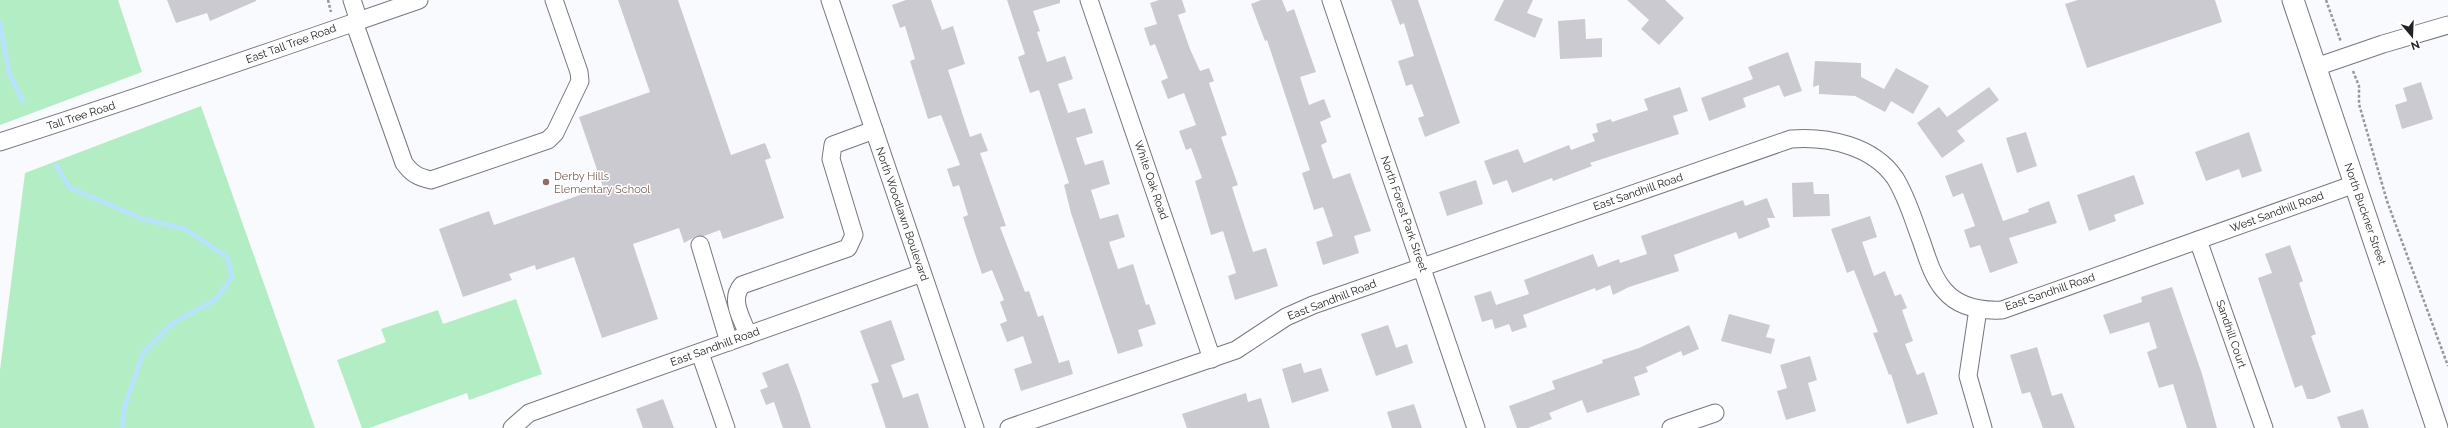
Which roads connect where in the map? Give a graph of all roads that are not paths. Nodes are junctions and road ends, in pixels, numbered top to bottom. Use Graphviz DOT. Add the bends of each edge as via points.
graph roads {
  1 [pos="352,0"];
  2 [pos="419,0"];
  3 [pos="554,0"];
  4 [pos="830,0"];
  5 [pos="1089,0"];
  6 [pos="1331,0"];
  7 [pos="2293,0"];
  8 [pos="357,22"];
  9 [pos="2448,25"];
  10 [pos="2316,67"];
  11 [pos="163,90"];
  12 [pos="874,130"];
  13 [pos="0,142"];
  14 [pos="2355,184"];
  15 [pos="2198,240"];
  16 [pos="700,245"];
  17 [pos="1422,268"];
  18 [pos="922,273"];
  19 [pos="1978,309"];
  20 [pos="748,335"];
  21 [pos="729,342"];
  22 [pos="700,352"];
  23 [pos="1212,359"];
  24 [pos="1715,413"];
  25 [pos="512,428"];
  26 [pos="726,428"];
  27 [pos="975,428"];
  28 [pos="1009,428"];
  29 [pos="1476,428"];
  30 [pos="1671,428"];
  31 [pos="1983,428"];
  32 [pos="2264,428"];
  33 [pos="2437,428"];
  1 -- 8 [label="street"];
  2 -- 8 [label="street, East Tall Tree Road"];
  3 -- 8 [label="street" via="580,81 555,133 548,140 431,180 410,172 404,163"];
  4 -- 12 [label="street, North Woodlawn Boulevard"];
  5 -- 23 [label="street, White Oak Road"];
  6 -- 17 [label="street, North Forest Park Street"];
  7 -- 10 [label="main road, North Buckner Street"];
  8 -- 11 [label="street, East Tall Tree Road"];
  9 -- 10 [label="street"];
  10 -- 14 [label="main road, North Buckner Street"];
  11 -- 13 [label="street, Tall Tree Road"];
  12 -- 18 [label="street, North Woodlawn Boulevard"];
  12 -- 20 [label="street" via="833,145 831,159 854,235 848,248 742,285 737,290 735,299"];
  14 -- 15 [label="street, West Sandhill Road"];
  14 -- 33 [label="main road, North Buckner Street"];
  15 -- 19 [label="street, East Sandhill Road" via="2002,310"];
  15 -- 32 [label="street, Sandhill Court"];
  16 -- 21 [label="street"];
  17 -- 19 [label="street, East Sandhill Road" via="1791,139 1816,138 1848,144 1884,166 1894,177 1908,203 1934,276 1944,290 1960,302"];
  17 -- 23 [label="street, East Sandhill Road" via="1313,305 1286,317 1236,350"];
  17 -- 29 [label="street, North Forest Park Street"];
  18 -- 20 [label="street, East Sandhill Road"];
  18 -- 27 [label="street, North Woodlawn Boulevard"];
  19 -- 31 [label="street" via="1968,376"];
  20 -- 21 [label="street, East Sandhill Road"];
  21 -- 22 [label="street, East Sandhill Road"];
  22 -- 25 [label="street, East Sandhill Road" via="529,413"];
  22 -- 26 [label="street"];
  23 -- 28 [label="street, East Sandhill Road"];
  24 -- 30 [label="street"];
}
